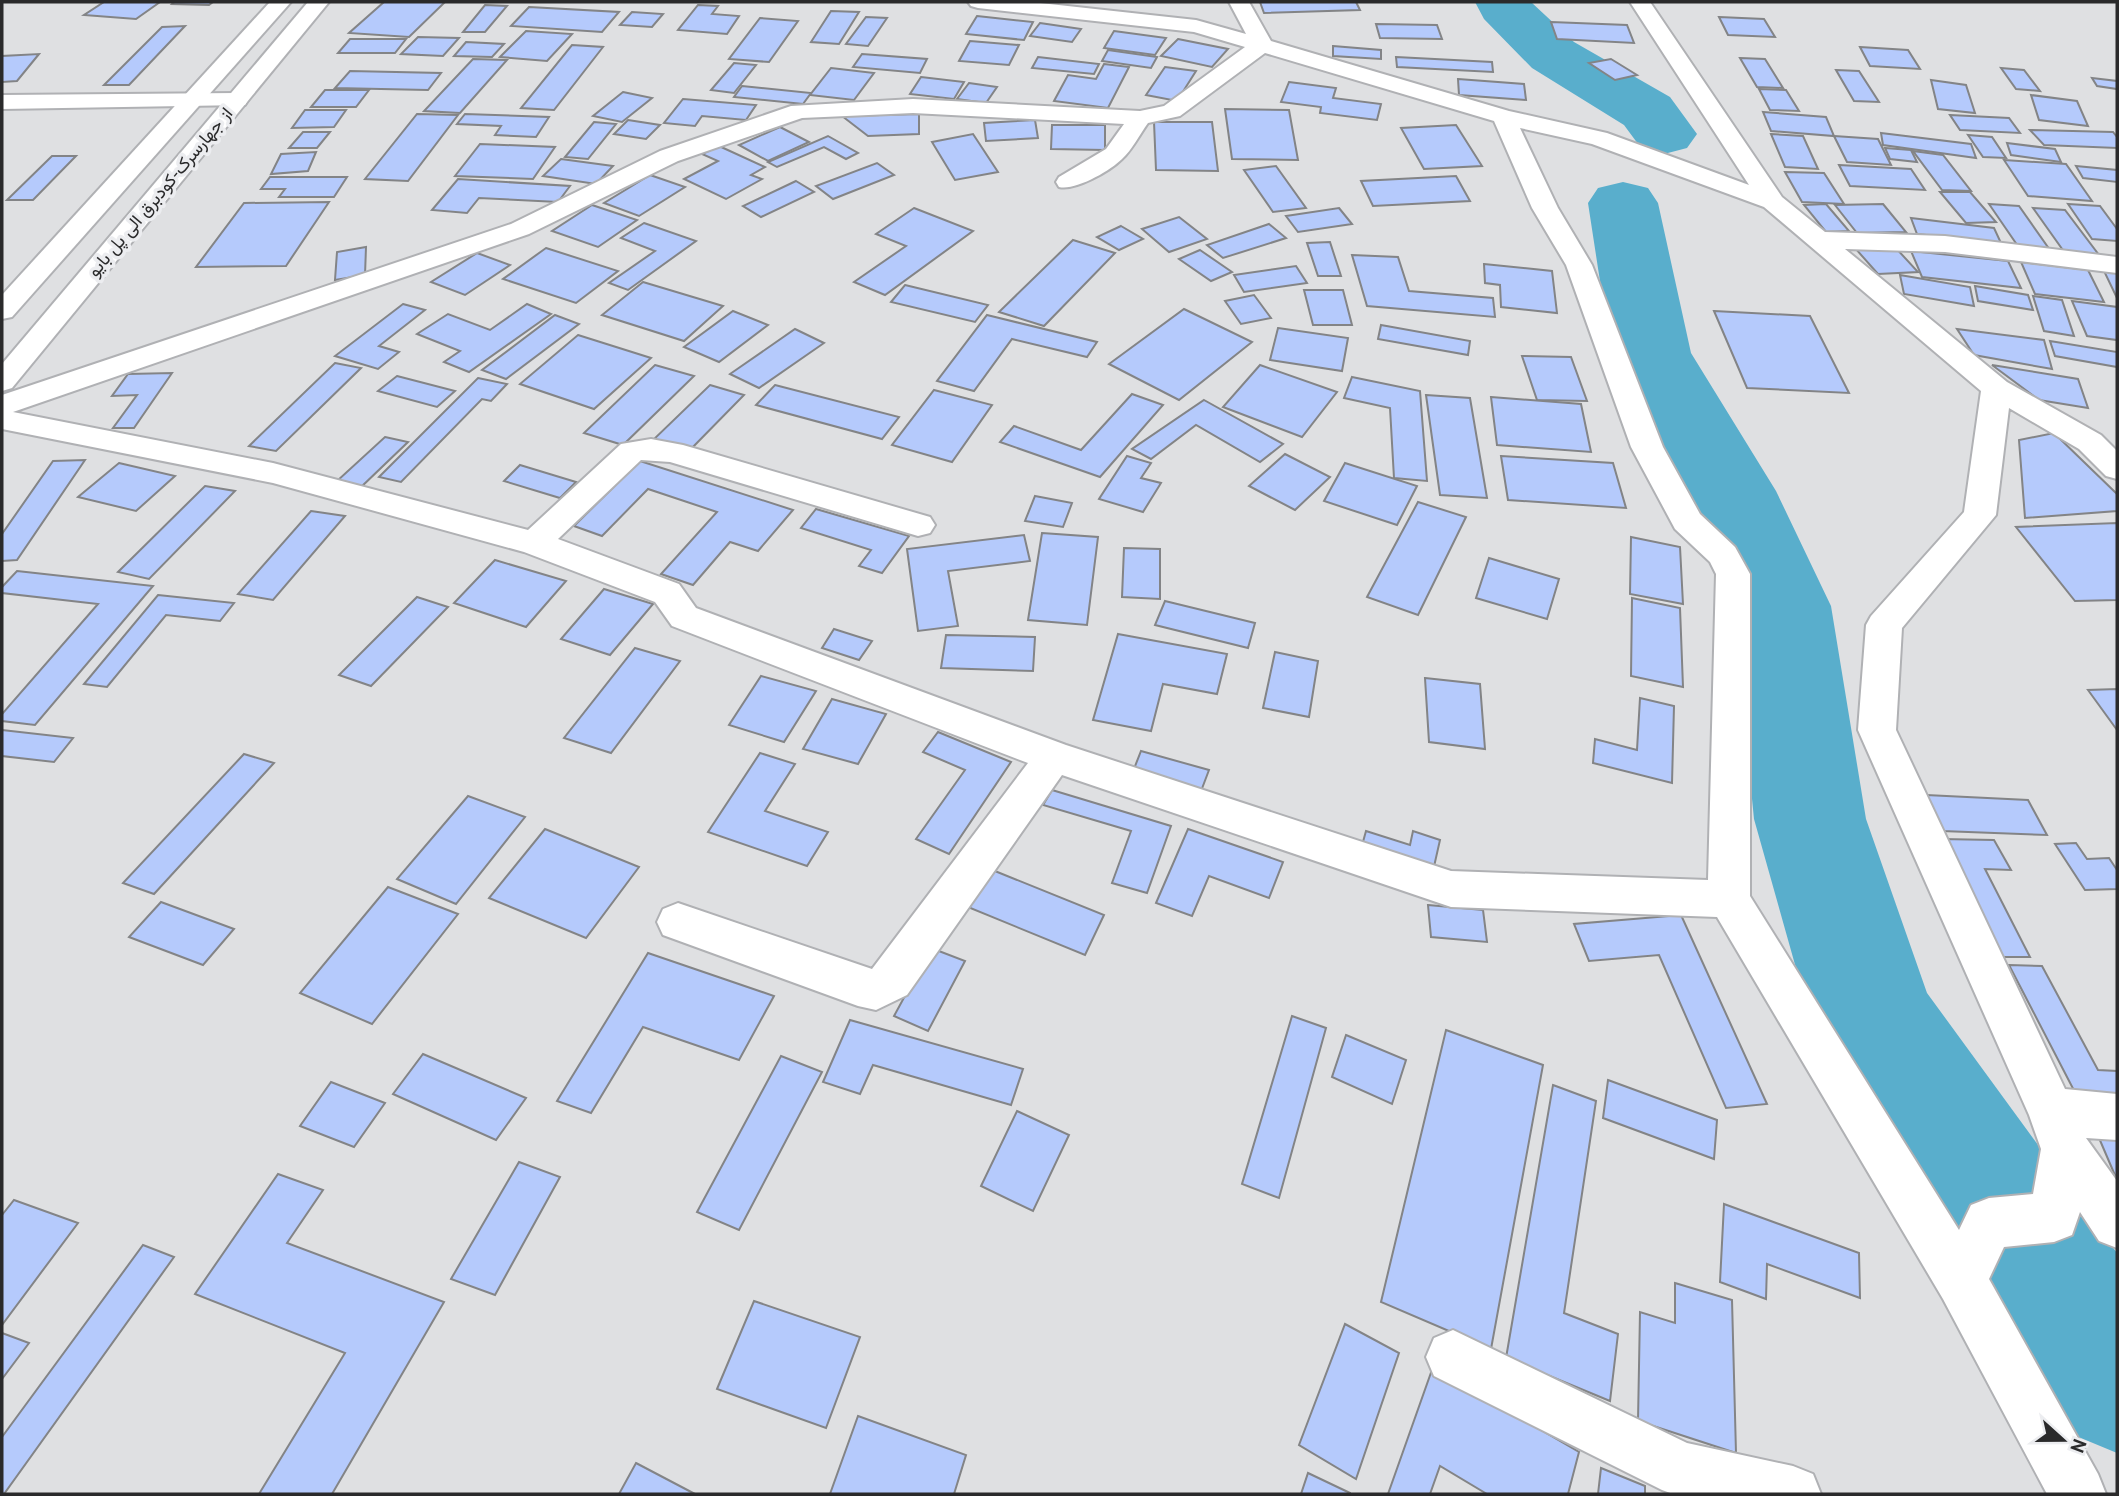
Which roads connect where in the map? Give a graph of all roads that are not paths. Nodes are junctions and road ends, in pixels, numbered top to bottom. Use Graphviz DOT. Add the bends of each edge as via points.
graph roads {
  1 [pos="281,2"];
  2 [pos="319,2"];
  3 [pos="978,2"];
  4 [pos="1239,2"];
  5 [pos="1640,2"];
  6 [pos="1262,45"];
  7 [pos="192,100"];
  8 [pos="237,100"];
  9 [pos="2,102"];
  10 [pos="1504,117"];
  11 [pos="1140,118"];
  12 [pos="1068,182"];
  13 [pos="1773,202"];
  14 [pos="1820,240"];
  15 [pos="2117,265"];
  16 [pos="2,311"];
  17 [pos="7,369"];
  18 [pos="1996,388"];
  19 [pos="2,405"];
  20 [pos="2,419"];
  21 [pos="2103,444"];
  22 [pos="2117,468"];
  23 [pos="918,524"];
  24 [pos="534,543"];
  25 [pos="1054,757"];
  26 [pos="1729,899"];
  27 [pos="678,922"];
  28 [pos="2117,1116"];
  29 [pos="2058,1130"];
  30 [pos="2117,1223"];
  31 [pos="1962,1281"];
  32 [pos="1453,1357"];
  33 [pos="1793,1494"];
  34 [pos="2078,1494"];
  1 -- 7 [label="street, از جهارسرک-کودبرق الی پل بایو"];
  2 -- 8 [label="street, از جهارسرک-کودبرق الی پل بایو"];
  3 -- 6 [label="street" via="1196,26"];
  4 -- 6 [label="street"];
  5 -- 13 [label="street"];
  6 -- 10 [label="street"];
  6 -- 11 [label="street" via="1172,111"];
  7 -- 8 [label="street"];
  7 -- 9 [label="street"];
  7 -- 16 [label="street, از جهارسرک-کودبرق الی پل بایو"];
  8 -- 17 [label="street, از جهارسرک-کودبرق الی پل بایو"];
  10 -- 13 [label="street" via="1599,138"];
  10 -- 26 [label="street" via="1545,208 1579,265 1647,447 1687,521 1723,555 1733,574"];
  11 -- 12 [label="street" via="1114,154"];
  11 -- 19 [label="street" via="913,106 799,111 669,156 520,229"];
  13 -- 14 [label="street"];
  14 -- 15 [label="street" via="1945,244"];
  14 -- 18 [label="street"];
  18 -- 21 [label="street"];
  18 -- 29 [label="street" via="1980,516 1884,625 1877,730"];
  20 -- 24 [label="street" via="273,473"];
  21 -- 22 [label="street"];
  23 -- 24 [label="street" via="651,449 632,451"];
  24 -- 25 [label="street" via="667,593 684,617"];
  25 -- 26 [label="street" via="1451,889"];
  25 -- 27 [label="street" via="891,981 876,990"];
  26 -- 31 [label="street"];
  28 -- 29 [label="street"];
  29 -- 30 [label="street"];
  29 -- 31 [label="street" via="2054,1217 1989,1223"];
  31 -- 34 [label="street"];
  32 -- 33 [label="street" via="1682,1470"];
}
